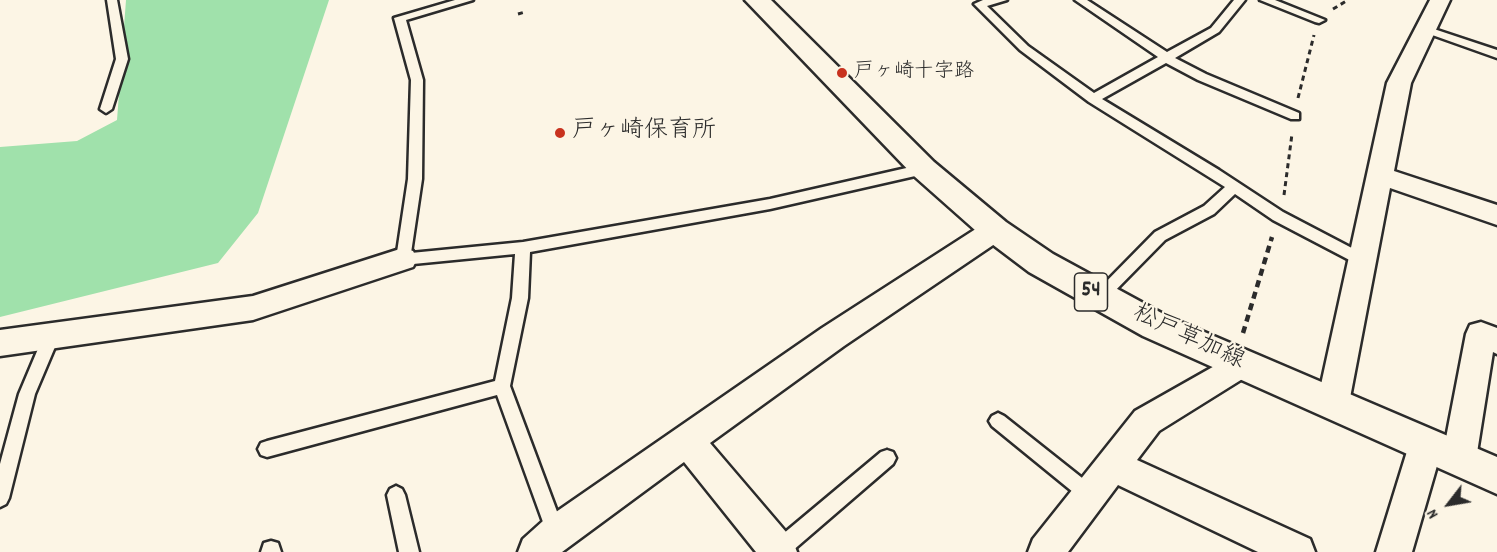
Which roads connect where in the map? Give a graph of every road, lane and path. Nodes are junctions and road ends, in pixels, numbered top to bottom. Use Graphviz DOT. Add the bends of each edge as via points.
graph roads {
  1 [pos="112,0"];
  2 [pos="468,0"];
  3 [pos="757,0"];
  4 [pos="1002,0"];
  5 [pos="1080,0"];
  6 [pos="1240,0"];
  7 [pos="1265,0"];
  8 [pos="1440,0"];
  9 [pos="525,12"];
  10 [pos="518,14"];
  11 [pos="1319,20"];
  12 [pos="1425,29"];
  13 [pos="1497,54"];
  14 [pos="1167,58"];
  15 [pos="1093,99"];
  16 [pos="106,108"];
  17 [pos="1295,116"];
  18 [pos="924,169"];
  19 [pos="1379,175"];
  20 [pos="1234,186"];
  21 [pos="1497,214"];
  22 [pos="995,230"];
  23 [pos="523,248"];
  24 [pos="403,259"];
  25 [pos="1364,261"];
  26 [pos="1100,297"];
  27 [pos="52,335"];
  28 [pos="1497,341"];
  29 [pos="0,343"];
  30 [pos="1241,364"];
  31 [pos="502,386"];
  32 [pos="1333,403"];
  33 [pos="998,421"];
  34 [pos="687,441"];
  35 [pos="1426,444"];
  36 [pos="267,449"];
  37 [pos="887,458"];
  38 [pos="1459,459"];
  39 [pos="1112,465"];
  40 [pos="1497,476"];
  41 [pos="396,495"];
  42 [pos="1090,495"];
  43 [pos="0,498"];
  44 [pos="546,543"];
  45 [pos="778,551"];
  46 [pos="409,552"];
  47 [pos="1046,552"];
  48 [pos="1297,552"];
  49 [pos="1394,552"];
  1 -- 16 [label="lane" via="122,59"];
  2 -- 24 [label="lane" via="400,18 417,80 415,179"];
  3 -- 18 [label="main road, 松戸草加線 / 54"];
  4 -- 15 [label="lane" via="979,4 1024,48"];
  5 -- 14 [label="lane"];
  6 -- 14 [label="lane" via="1215,30"];
  7 -- 11 [label="lane"];
  8 -- 12 [label="street"];
  9 -- 10 [label="path"];
  12 -- 13 [label="lane"];
  12 -- 19 [label="street" via="1399,83"];
  14 -- 15 [label="lane"];
  14 -- 17 [label="lane"];
  15 -- 20 [label="lane"];
  18 -- 22 [label="main road, 松戸草加線 / 54"];
  18 -- 23 [label="lane" via="770,204"];
  19 -- 21 [label="street"];
  19 -- 25 [label="street"];
  20 -- 25 [label="lane" via="1278,216"];
  20 -- 26 [label="lane" via="1209,210 1160,236"];
  22 -- 26 [label="main road, 松戸草加線 / 54" via="1041,263"];
  22 -- 34 [label="street" via="833,337"];
  23 -- 24 [label="lane"];
  23 -- 31 [label="lane" via="520,298"];
  24 -- 27 [label="street" via="253,308"];
  25 -- 32 [label="street"];
  26 -- 30 [label="main road, 松戸草加線 / 54"];
  27 -- 29 [label="street"];
  27 -- 43 [label="lane" via="27,394"];
  28 -- 38 [label="street" via="1481,334"];
  30 -- 32 [label="main road, 松戸草加線 / 54"];
  30 -- 39 [label="street" via="1147,421"];
  31 -- 36 [label="lane"];
  31 -- 44 [label="lane"];
  32 -- 35 [label="main road, 松戸草加線 / 54"];
  33 -- 42 [label="lane"];
  34 -- 44 [label="street"];
  34 -- 45 [label="street"];
  35 -- 38 [label="main road, 松戸草加線 / 54"];
  35 -- 49 [label="street"];
  37 -- 45 [label="lane"];
  38 -- 40 [label="main road, 松戸草加線 / 54"];
  39 -- 42 [label="street"];
  39 -- 48 [label="street"];
  41 -- 46 [label="lane"];
  42 -- 47 [label="street"];
}
